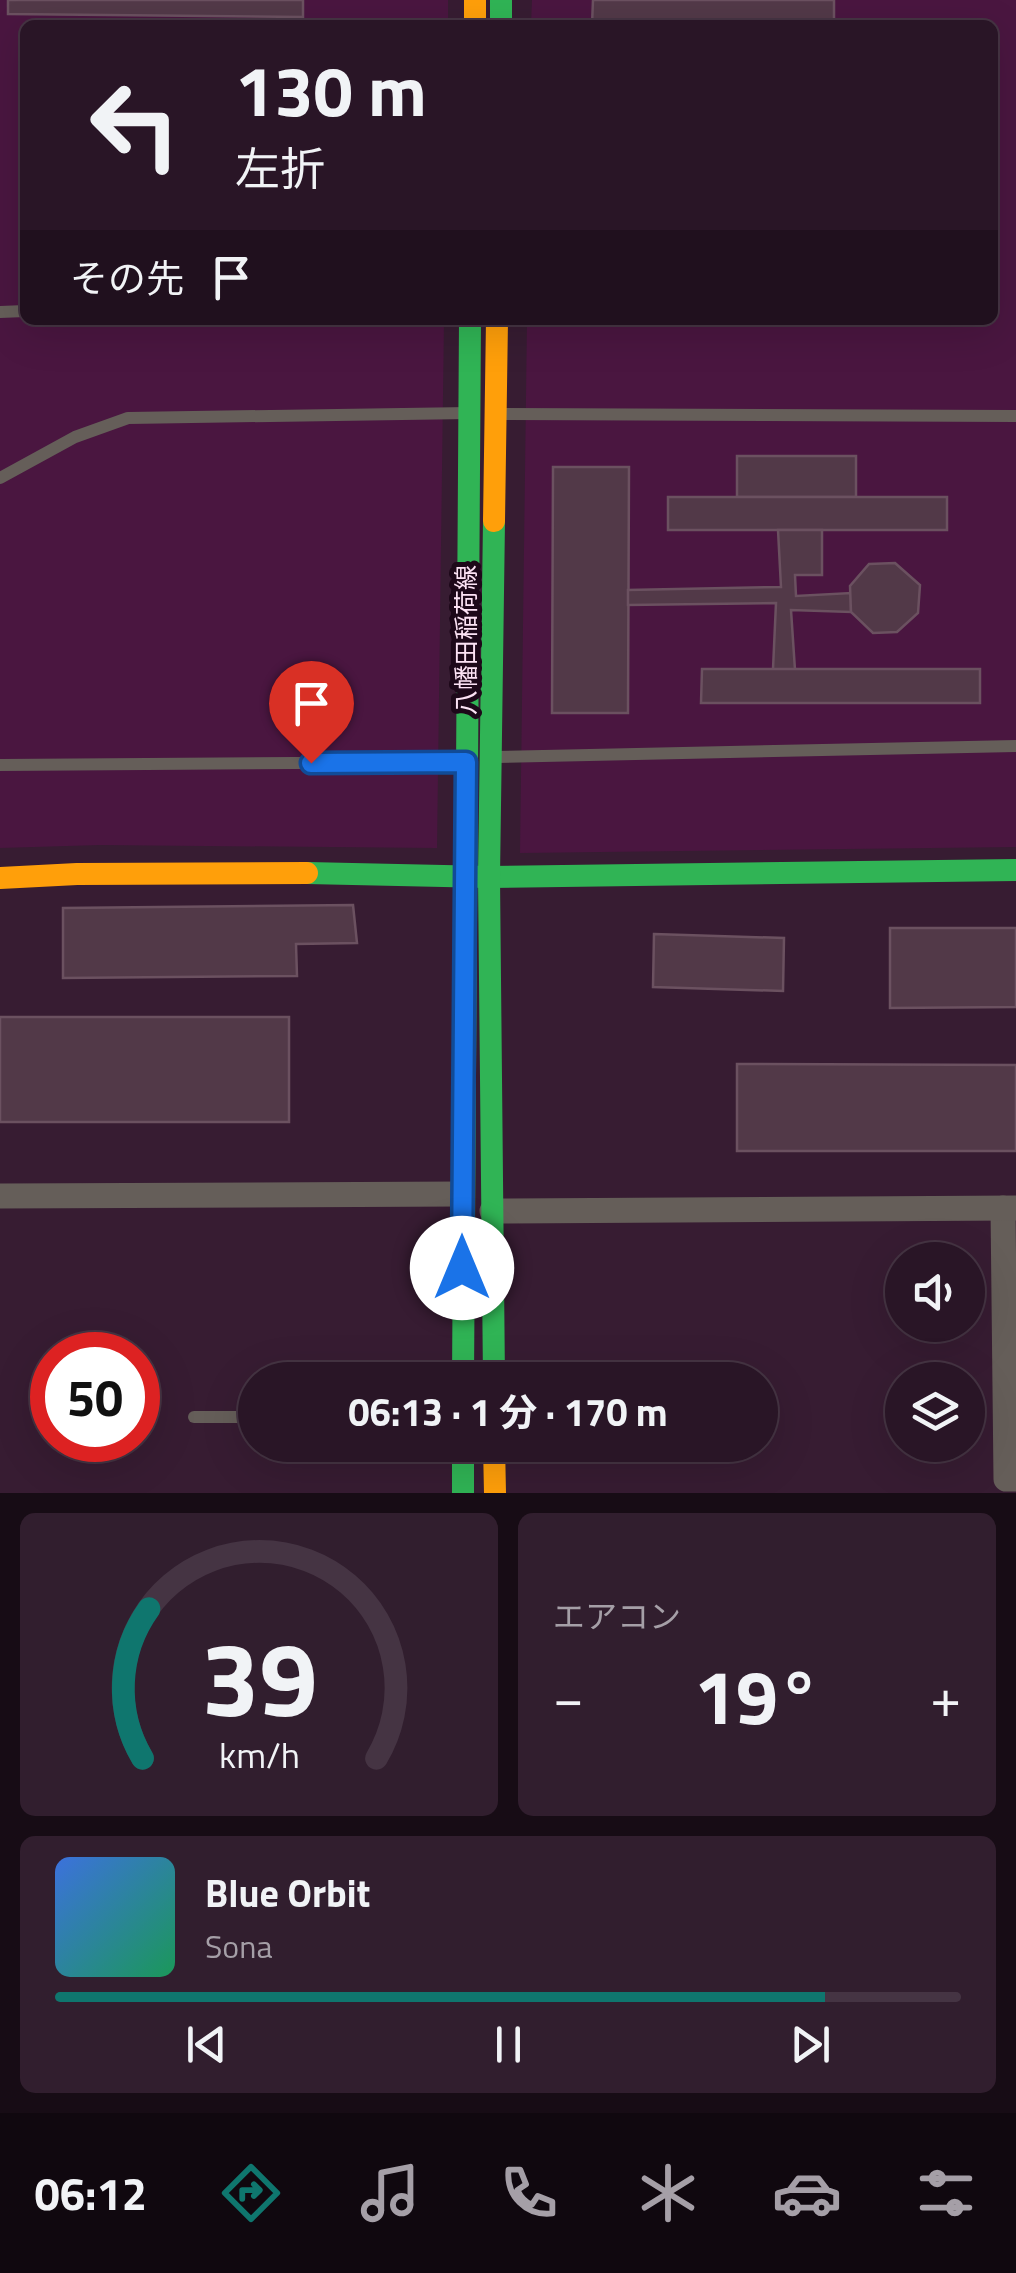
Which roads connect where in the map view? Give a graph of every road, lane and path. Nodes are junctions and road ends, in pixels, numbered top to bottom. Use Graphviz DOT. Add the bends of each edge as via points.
graph roads {
  1 [pos="470,325"];
  2 [pos="497,325"];
  3 [pos="469,414"];
  4 [pos="496,414"];
  5 [pos="1016,416"];
  6 [pos="0,478"];
  7 [pos="1016,746"];
  8 [pos="493,757"];
  9 [pos="466,762"];
  10 [pos="0,765"];
  11 [pos="1016,870"];
  12 [pos="464,876"];
  13 [pos="490,877"];
  14 [pos="0,878"];
  15 [pos="462,1194"];
  16 [pos="0,1196"];
  17 [pos="1010,1208"];
  18 [pos="492,1212"];
  19 [pos="462,1362"];
  20 [pos="494,1362"];
  21 [pos="194,1417"];
  22 [pos="238,1417"];
  23 [pos="463,1462"];
  24 [pos="494,1462"];
  25 [pos="1009,1484"];
  26 [pos="463,1493"];
  27 [pos="495,1493"];
  1 -- 3 [label="main road, 八幡田稲荷線"];
  2 -- 4 [label="main road, 八幡田稲荷線"];
  3 -- 4 [label="lane"];
  3 -- 6 [label="lane" via="128,418 74,437"];
  3 -- 9 [label="main road, 八幡田稲荷線"];
  4 -- 5 [label="lane"];
  4 -- 8 [label="main road, 八幡田稲荷線"];
  7 -- 8 [label="lane"];
  8 -- 13 [label="main road, 八幡田稲荷線"];
  9 -- 10 [label="lane"];
  9 -- 12 [label="main road, 八幡田稲荷線"];
  11 -- 13 [label="main road"];
  12 -- 13 [label="main road"];
  12 -- 14 [label="main road"];
  12 -- 15 [label="main road, 八幡田稲荷線"];
  13 -- 18 [label="main road, 八幡田稲荷線"];
  15 -- 16 [label="street"];
  15 -- 19 [label="main road, 八幡田稲荷線"];
  17 -- 18 [label="street"];
  17 -- 25 [label="street"];
  18 -- 20 [label="main road, 八幡田稲荷線"];
  21 -- 22 [label="lane"];
  23 -- 26 [label="main road"];
  24 -- 27 [label="main road"];
}
